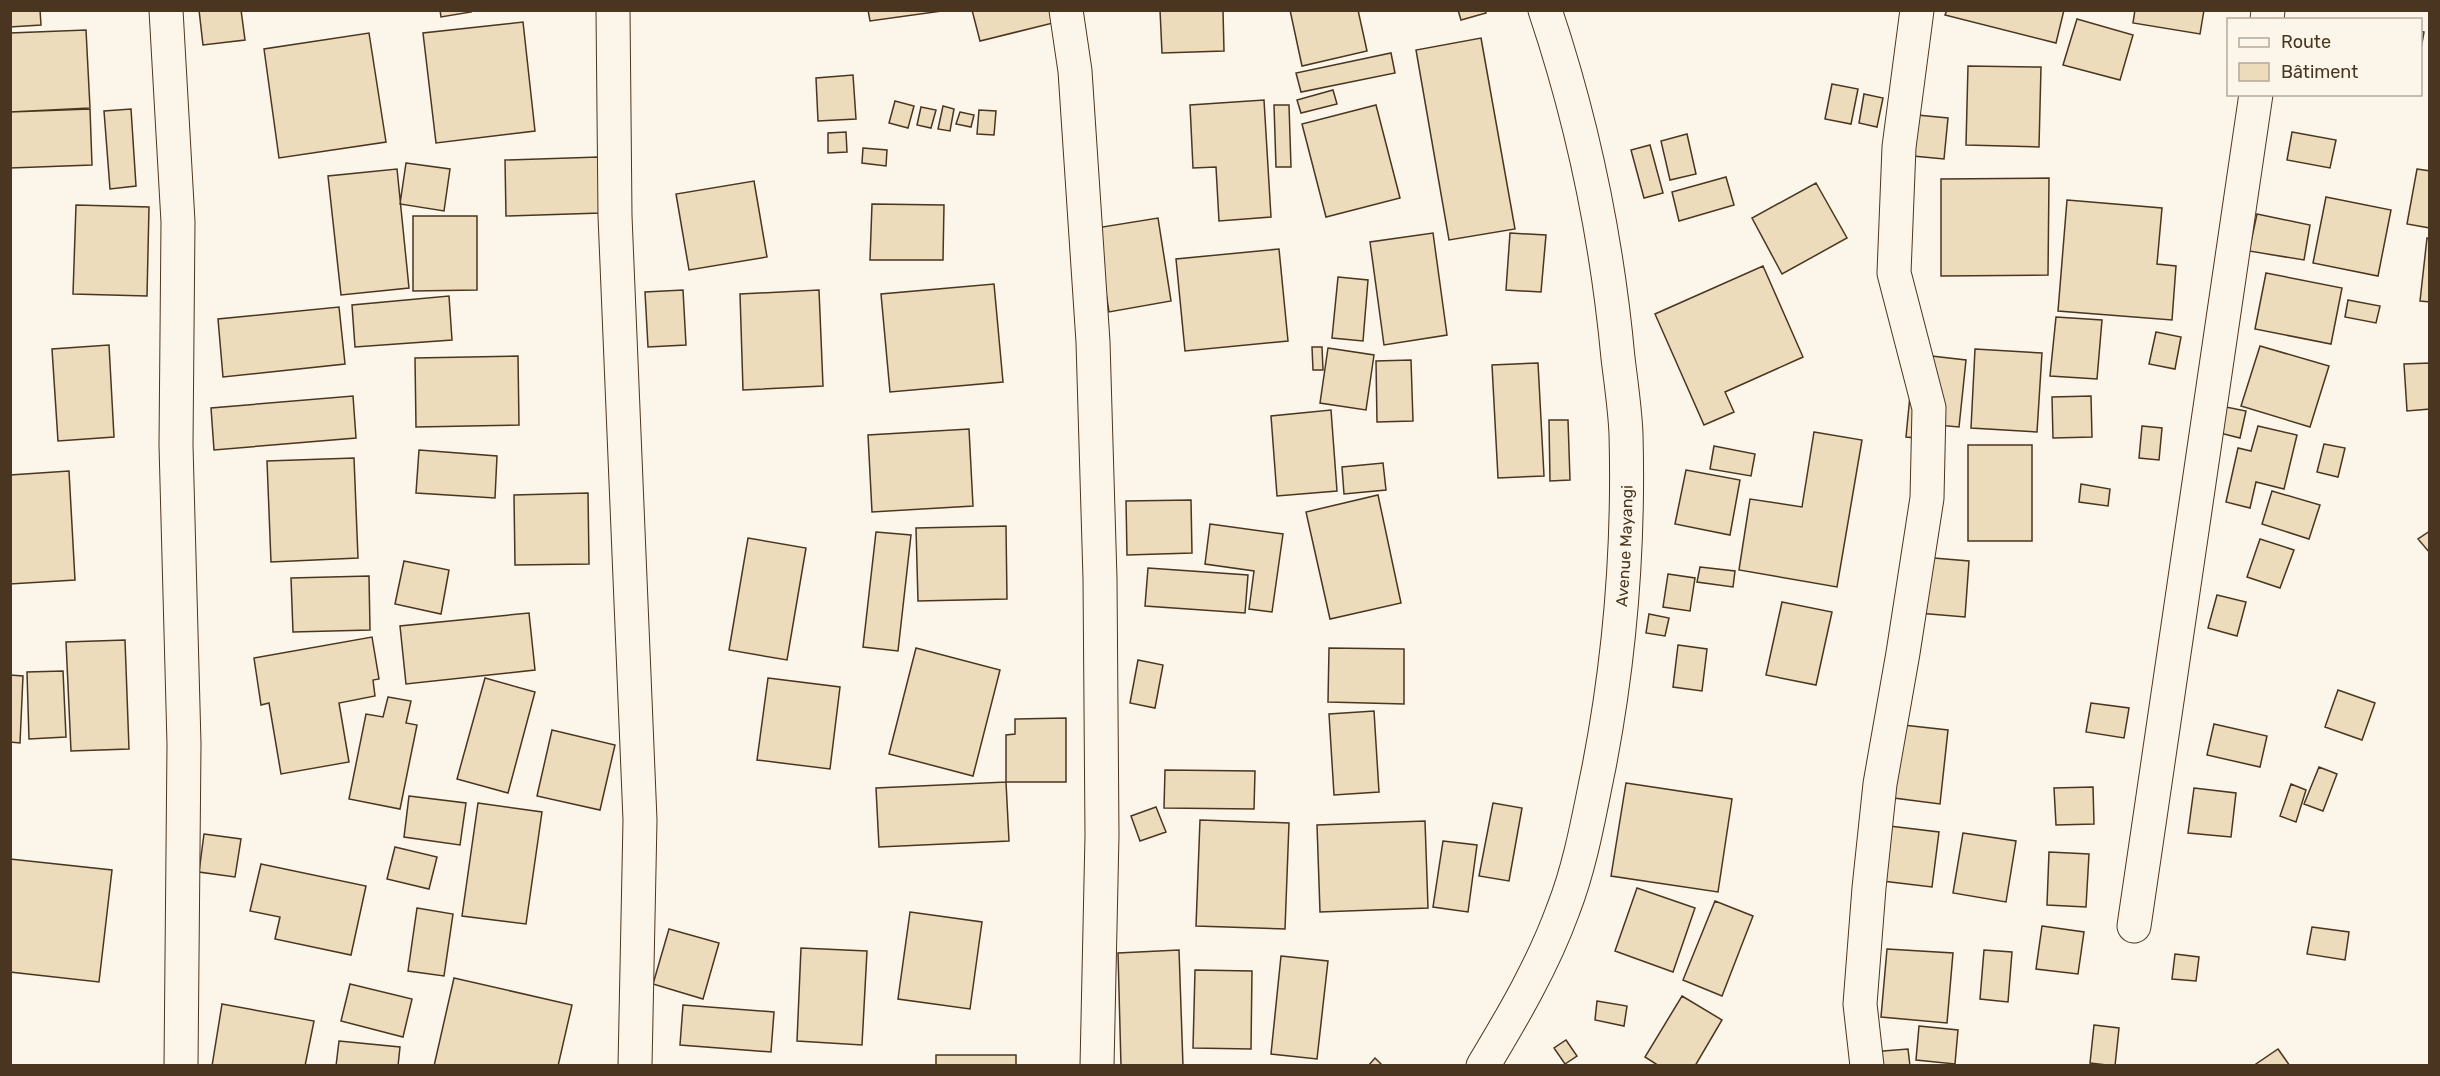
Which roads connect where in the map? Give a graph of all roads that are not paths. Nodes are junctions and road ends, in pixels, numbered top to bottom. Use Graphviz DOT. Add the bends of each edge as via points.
graph roads {
  1 [pos="166,10"];
  2 [pos="613,10"];
  3 [pos="1066,10"];
  4 [pos="1545,10"];
  5 [pos="1917,10"];
  6 [pos="2256,96"];
  7 [pos="2134,926"];
  8 [pos="181,1065"];
  9 [pos="635,1065"];
  10 [pos="1097,1065"];
  11 [pos="1483,1065"];
  12 [pos="1866,1065"];
  1 -- 8 [label="street" via="178,222 176,445 184,744"];
  2 -- 9 [label="street" via="615,216 640,820"];
  3 -- 10 [label="street" via="1075,71 1093,342 1100,579 1102,835"];
  4 -- 11 [label="street, Avenue Mayangi" via="1584,145 1611,283 1626,433 1624,544 1607,722 1585,837 1564,910 1536,974"];
  5 -- 12 [label="street" via="1899,147 1894,273 1929,408 1927,498 1880,784 1860,1004"];
  6 -- 7 [label="street"];
}
